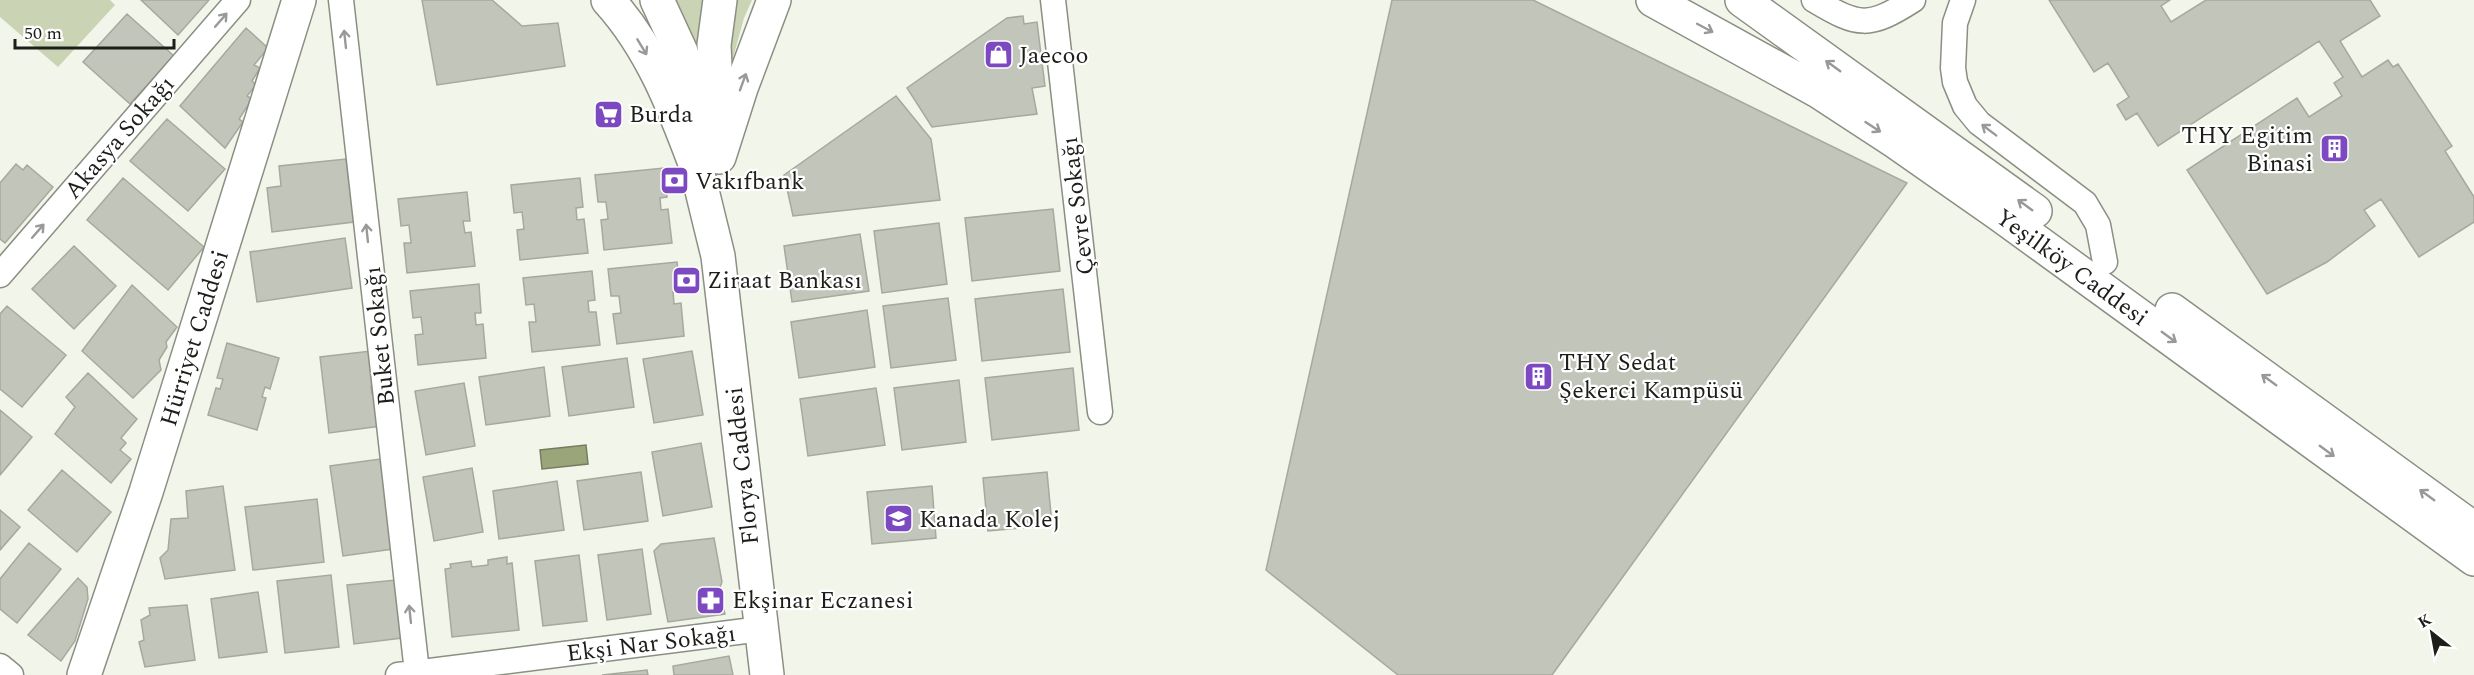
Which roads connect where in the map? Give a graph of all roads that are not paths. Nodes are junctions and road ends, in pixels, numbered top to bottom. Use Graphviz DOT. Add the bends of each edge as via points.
graph roads {
  1 [pos="238,0"];
  2 [pos="299,0"];
  3 [pos="341,0"];
  4 [pos="608,0"];
  5 [pos="657,0"];
  6 [pos="720,0"];
  7 [pos="774,0"];
  8 [pos="1053,0"];
  9 [pos="1653,0"];
  10 [pos="1742,0"];
  11 [pos="1814,0"];
  12 [pos="1913,0"];
  13 [pos="1963,0"];
  14 [pos="708,162"];
  15 [pos="2105,262"];
  16 [pos="0,275"];
  17 [pos="1100,412"];
  18 [pos="2474,529"];
  19 [pos="2474,558"];
  20 [pos="761,629"];
  21 [pos="0,666"];
  22 [pos="407,674"];
  23 [pos="11,675"];
  24 [pos="84,675"];
  25 [pos="767,675"];
  16 -- 1 [label="street, Akasya Sokağı, one-way"];
  2 -- 24 [label="main road, Hürriyet Caddesi" via="146,492"];
  22 -- 3 [label="street, Buket Sokağı, one-way"];
  4 -- 14 [label="main road, one-way" via="642,46"];
  5 -- 14 [label="main road, Florya Caddesi" via="681,52 697,142"];
  6 -- 14 [label="main road, Florya Caddesi"];
  14 -- 7 [label="main road, one-way"];
  8 -- 17 [label="street, Çevre Sokağı"];
  9 -- 19 [label="main road, Yeşilköy Caddesi, one-way" via="1798,80 1896,142"];
  15 -- 10 [label="main road, Yeşilköy Caddesi, one-way"];
  11 -- 12 [label="street" via="1843,17 1869,21 1895,13"];
  15 -- 13 [label="street, one-way" via="2098,225 2085,203 1979,123 1965,106 1955,82 1953,39 1954,23"];
  14 -- 20 [label="main road, Florya Caddesi"];
  18 -- 15 [label="main road, Yeşilköy Caddesi, one-way"];
  20 -- 22 [label="street, Ekşi Nar Sokağı"];
  20 -- 25 [label="main road, Florya Caddesi"];
  21 -- 23 [label="street"];
}
